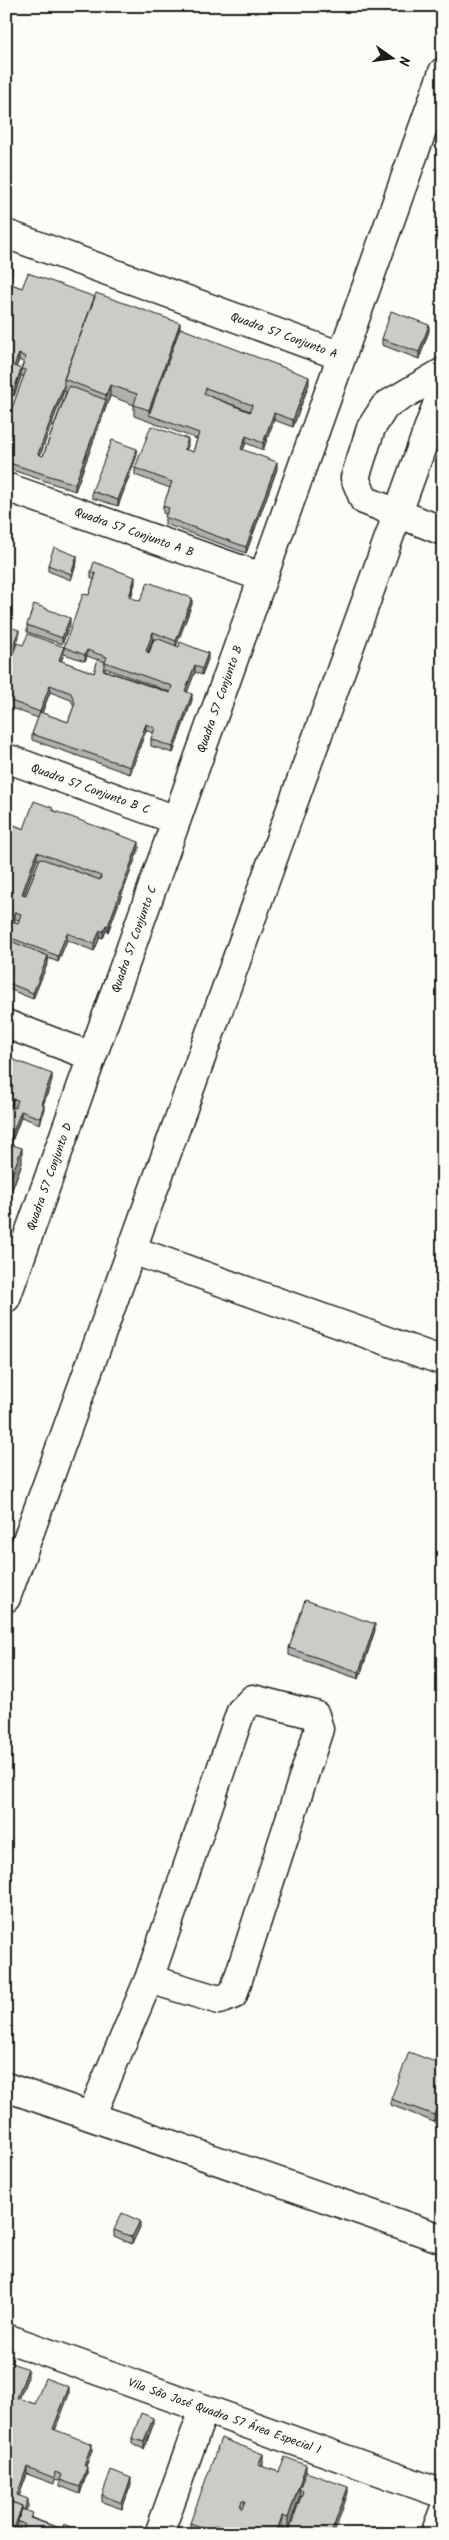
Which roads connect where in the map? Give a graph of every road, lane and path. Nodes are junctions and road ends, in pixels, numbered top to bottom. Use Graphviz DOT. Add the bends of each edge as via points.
graph roads {
  1 [pos="443,72"];
  2 [pos="6,234"];
  3 [pos="341,356"];
  4 [pos="443,372"];
  5 [pos="443,388"];
  6 [pos="6,487"];
  7 [pos="397,513"];
  8 [pos="443,531"];
  9 [pos="262,577"];
  10 [pos="6,758"];
  11 [pos="176,820"];
  12 [pos="6,1024"];
  13 [pos="91,1056"];
  14 [pos="132,1250"];
  15 [pos="6,1297"];
  16 [pos="443,1361"];
  17 [pos="6,1598"];
  18 [pos="149,1979"];
  19 [pos="6,2087"];
  20 [pos="91,2116"];
  21 [pos="443,2239"];
  22 [pos="6,2338"];
  23 [pos="204,2409"];
  24 [pos="443,2494"];
  25 [pos="443,2513"];
  26 [pos="159,2534"];
  27 [pos="435,2534"];
  1 -- 3 [label="street"];
  2 -- 3 [label="street, Quadra 57 Conjunto A"];
  3 -- 9 [label="street, Quadra 57 Conjunto A"];
  4 -- 7 [label="street" via="385,406 371,428 355,478 364,500"];
  5 -- 7 [label="street"];
  6 -- 9 [label="street, Quadra 57 Conjunto A B"];
  7 -- 8 [label="street"];
  7 -- 14 [label="street"];
  9 -- 11 [label="street, Quadra 57 Conjunto B"];
  10 -- 11 [label="street, Quadra 57 Conjunto B C"];
  11 -- 13 [label="street, Quadra 57 Conjunto C"];
  12 -- 13 [label="street"];
  13 -- 15 [label="street, Quadra 57 Conjunto D"];
  14 -- 16 [label="street"];
  14 -- 17 [label="street"];
  18 -- 18 [label="street" via="219,2000 233,1995 319,1729 315,1715 253,1699 241,1711"];
  18 -- 20 [label="street"];
  19 -- 20 [label="street"];
  20 -- 21 [label="street"];
  22 -- 23 [label="street, Vila São José Quadra 57 Área Especial 1"];
  23 -- 24 [label="street, Vila São José Quadra 57 Área Especial 1"];
  23 -- 26 [label="street"];
  25 -- 27 [label="street"];
}
